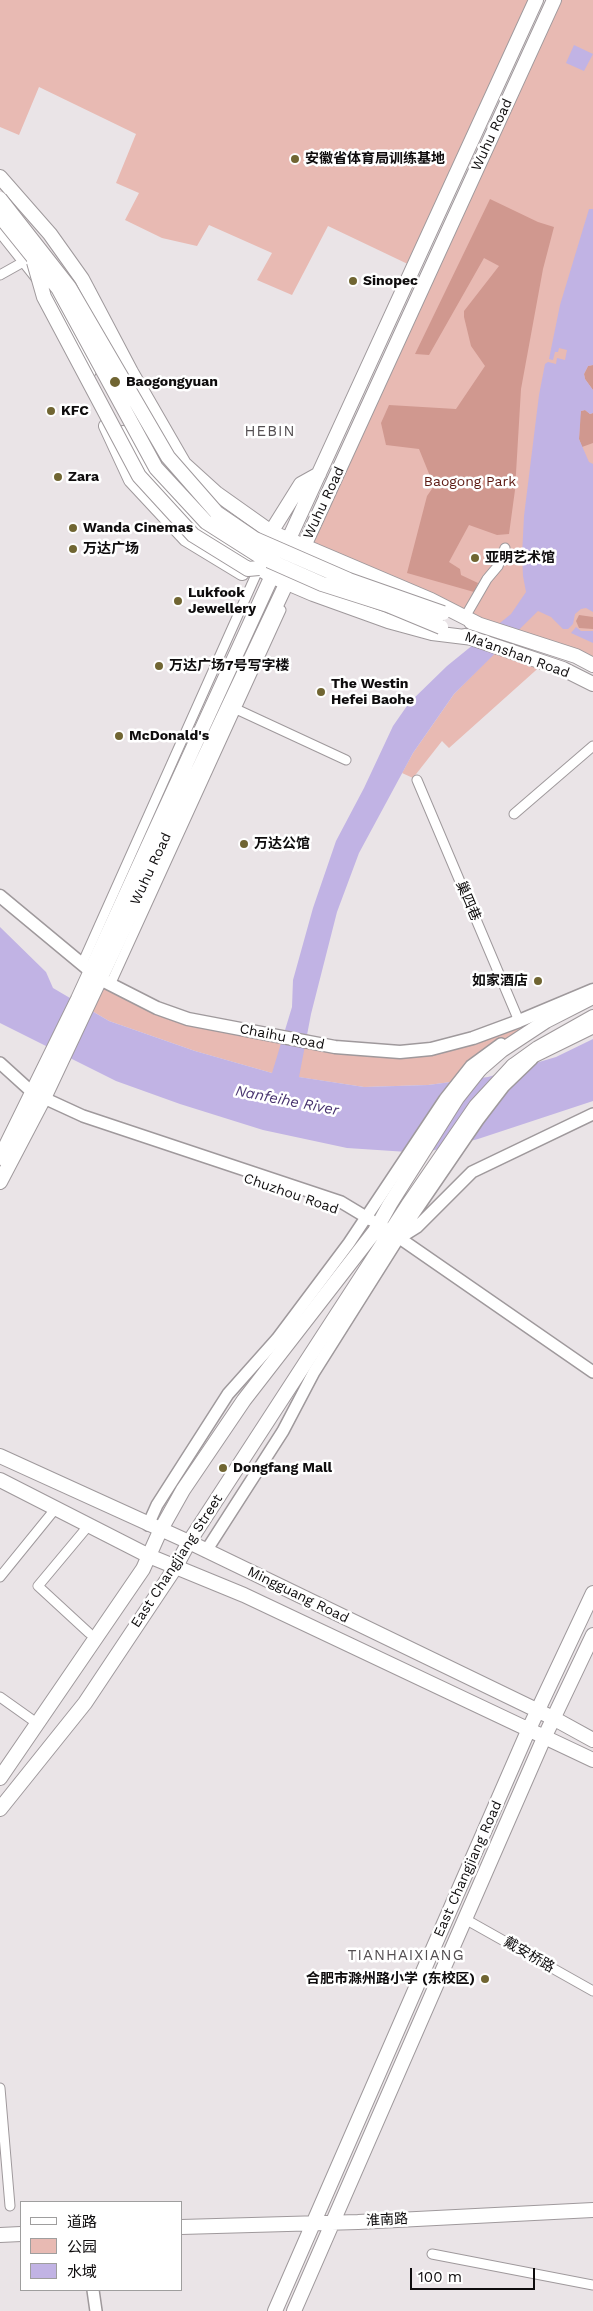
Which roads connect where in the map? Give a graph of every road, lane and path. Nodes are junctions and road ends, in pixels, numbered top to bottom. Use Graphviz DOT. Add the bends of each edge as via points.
graph roads {
  1 [pos="536,0"];
  2 [pos="554,0"];
  3 [pos="0,172"];
  4 [pos="0,176"];
  5 [pos="15,195"];
  6 [pos="0,199"];
  7 [pos="0,216"];
  8 [pos="0,230"];
  9 [pos="29,259"];
  10 [pos="0,275"];
  11 [pos="319,474"];
  12 [pos="271,532"];
  13 [pos="288,540"];
  14 [pos="304,546"];
  15 [pos="505,548"];
  16 [pos="259,568"];
  17 [pos="271,576"];
  18 [pos="289,584"];
  19 [pos="464,617"];
  20 [pos="478,624"];
  21 [pos="473,638"];
  22 [pos="593,665"];
  23 [pos="593,684"];
  24 [pos="236,709"];
  25 [pos="593,746"];
  26 [pos="346,760"];
  27 [pos="418,780"];
  28 [pos="514,814"];
  29 [pos="0,896"];
  30 [pos="96,975"];
  31 [pos="593,990"];
  32 [pos="593,996"];
  33 [pos="566,1001"];
  34 [pos="556,1010"];
  35 [pos="593,1017"];
  36 [pos="519,1021"];
  37 [pos="593,1029"];
  38 [pos="532,1059"];
  39 [pos="0,1063"];
  40 [pos="476,1068"];
  41 [pos="39,1099"];
  42 [pos="593,1114"];
  43 [pos="0,1158"];
  44 [pos="0,1182"];
  45 [pos="385,1200"];
  46 [pos="411,1210"];
  47 [pos="364,1220"];
  48 [pos="377,1228"];
  49 [pos="393,1238"];
  50 [pos="593,1372"];
  51 [pos="593,1381"];
  52 [pos="0,1456"];
  53 [pos="0,1480"];
  54 [pos="56,1508"];
  55 [pos="89,1525"];
  56 [pos="154,1528"];
  57 [pos="189,1542"];
  58 [pos="206,1551"];
  59 [pos="149,1556"];
  60 [pos="176,1568"];
  61 [pos="0,1577"];
  62 [pos="593,1593"];
  63 [pos="89,1633"];
  64 [pos="593,1635"];
  65 [pos="0,1697"];
  66 [pos="538,1711"];
  67 [pos="553,1718"];
  68 [pos="31,1719"];
  69 [pos="528,1731"];
  70 [pos="544,1738"];
  71 [pos="593,1740"];
  72 [pos="593,1760"];
  73 [pos="0,1778"];
  74 [pos="0,1809"];
  75 [pos="465,1919"];
  76 [pos="593,1991"];
  77 [pos="0,2088"];
  78 [pos="10,2206"];
  79 [pos="593,2210"];
  80 [pos="332,2222"];
  81 [pos="314,2223"];
  82 [pos="182,2227"];
  83 [pos="20,2234"];
  84 [pos="0,2235"];
  85 [pos="432,2254"];
  86 [pos="593,2284"];
  87 [pos="93,2291"];
  88 [pos="96,2311"];
  89 [pos="275,2311"];
  90 [pos="294,2311"];
  1 -- 11 [label="main road, Wuhu Road"];
  2 -- 14 [label="main road, Wuhu Road"];
  3 -- 5 [label="main road"];
  4 -- 5 [label="main road"];
  5 -- 12 [label="main road" via="50,234 82,279 130,372 184,464 216,493"];
  6 -- 20 [label="main road, Ma'anshan Road, bridge" via="68,287 168,456 217,513 255,538 349,580"];
  7 -- 9 [label="main road, bridge"];
  8 -- 9 [label="main road"];
  9 -- 10 [label="street"];
  9 -- 16 [label="main road, bridge" via="44,297 139,476 193,535 248,569"];
  9 -- 21 [label="main road, Ma'anshan Road, bridge" via="58,288 156,468 206,522 261,557 322,584"];
  11 -- 12 [label="main road" via="301,484"];
  11 -- 13 [label="main road, Wuhu Road"];
  12 -- 13 [label="main road"];
  13 -- 14 [label="main road"];
  13 -- 17 [label="main road, Wuhu Road"];
  14 -- 18 [label="main road, Wuhu Road"];
  14 -- 19 [label="main road"];
  15 -- 19 [label="street" via="498,566"];
  16 -- 17 [label="main road"];
  16 -- 30 [label="street"];
  17 -- 18 [label="main road"];
  17 -- 30 [label="main road, Wuhu Road"];
  18 -- 21 [label="main road" via="388,621 432,633"];
  18 -- 24 [label="street"];
  18 -- 30 [label="main road, Wuhu Road"];
  19 -- 20 [label="main road"];
  20 -- 22 [label="main road, Ma'anshan Road" via="576,656"];
  21 -- 23 [label="main road, Ma'anshan Road" via="563,669"];
  24 -- 26 [label="street"];
  24 -- 30 [label="street"];
  25 -- 28 [label="street"];
  27 -- 36 [label="street, 巢四巷"];
  29 -- 30 [label="main road, Chaihu Road"];
  30 -- 36 [label="main road, Chaihu Road" via="157,1008 188,1019 342,1048 414,1051 473,1038"];
  30 -- 41 [label="main road, Wuhu Road"];
  31 -- 33 [label="main road, Chaihu Road"];
  32 -- 34 [label="street"];
  32 -- 40 [label="main road, East Changjiang Street" via="546,1021"];
  33 -- 34 [label="street"];
  33 -- 36 [label="main road, Chaihu Road"];
  34 -- 36 [label="street"];
  34 -- 40 [label="street" via="497,1046"];
  35 -- 46 [label="main road, East Changjiang Street" via="513,1066 476,1106"];
  37 -- 38 [label="street"];
  38 -- 46 [label="street" via="504,1086"];
  39 -- 41 [label="street, Chuzhou Road"];
  40 -- 45 [label="main road, East Changjiang Street"];
  41 -- 43 [label="main road"];
  41 -- 44 [label="main road"];
  41 -- 47 [label="street, Chuzhou Road" via="80,1122"];
  42 -- 49 [label="street" via="472,1172 417,1227"];
  45 -- 47 [label="street"];
  45 -- 48 [label="main road, East Changjiang Street"];
  46 -- 49 [label="main road, East Changjiang Street"];
  47 -- 48 [label="street, Chuzhou Road"];
  47 -- 56 [label="street" via="278,1339 228,1394 157,1505"];
  48 -- 49 [label="street, Chuzhou Road"];
  48 -- 56 [label="main road, East Changjiang Street" via="244,1400"];
  49 -- 50 [label="street, Chuzhou Road"];
  49 -- 51 [label="street, Chuzhou Road"];
  49 -- 57 [label="main road, East Changjiang Street"];
  49 -- 58 [label="street" via="283,1431"];
  52 -- 56 [label="main road, Mingguang Road"];
  53 -- 54 [label="main road, Mingguang Road"];
  54 -- 55 [label="main road, Mingguang Road"];
  54 -- 61 [label="street"];
  55 -- 59 [label="main road, Mingguang Road"];
  55 -- 63 [label="street" via="38,1586"];
  56 -- 57 [label="main road, Mingguang Road"];
  56 -- 59 [label="main road, East Changjiang Street"];
  57 -- 58 [label="main road, Mingguang Road"];
  57 -- 60 [label="main road, East Changjiang Street"];
  58 -- 66 [label="main road, Mingguang Road"];
  59 -- 60 [label="main road, Mingguang Road"];
  59 -- 73 [label="main road, East Changjiang Street"];
  60 -- 69 [label="main road, Mingguang Road" via="244,1595 459,1695"];
  60 -- 74 [label="main road, East Changjiang Street" via="84,1703"];
  62 -- 66 [label="main road, East Changjiang Road"];
  64 -- 67 [label="main road, East Changjiang Road"];
  65 -- 68 [label="street"];
  66 -- 67 [label="main road, Mingguang Road"];
  66 -- 69 [label="main road, East Changjiang Road"];
  67 -- 70 [label="main road, East Changjiang Road"];
  67 -- 71 [label="main road, Mingguang Road"];
  69 -- 70 [label="main road, Mingguang Road"];
  69 -- 81 [label="main road, East Changjiang Road"];
  70 -- 72 [label="main road, Mingguang Road"];
  70 -- 75 [label="main road, East Changjiang Road"];
  75 -- 76 [label="street, 戴安桥路"];
  75 -- 80 [label="main road, East Changjiang Road"];
  77 -- 78 [label="street"];
  79 -- 80 [label="main road, 淮南路"];
  80 -- 81 [label="main road, 淮南路"];
  80 -- 90 [label="main road, East Changjiang Road"];
  81 -- 82 [label="main road, 淮南路"];
  81 -- 89 [label="main road, East Changjiang Road"];
  83 -- 84 [label="main road"];
  85 -- 86 [label="street"];
  87 -- 88 [label="street"];
}
